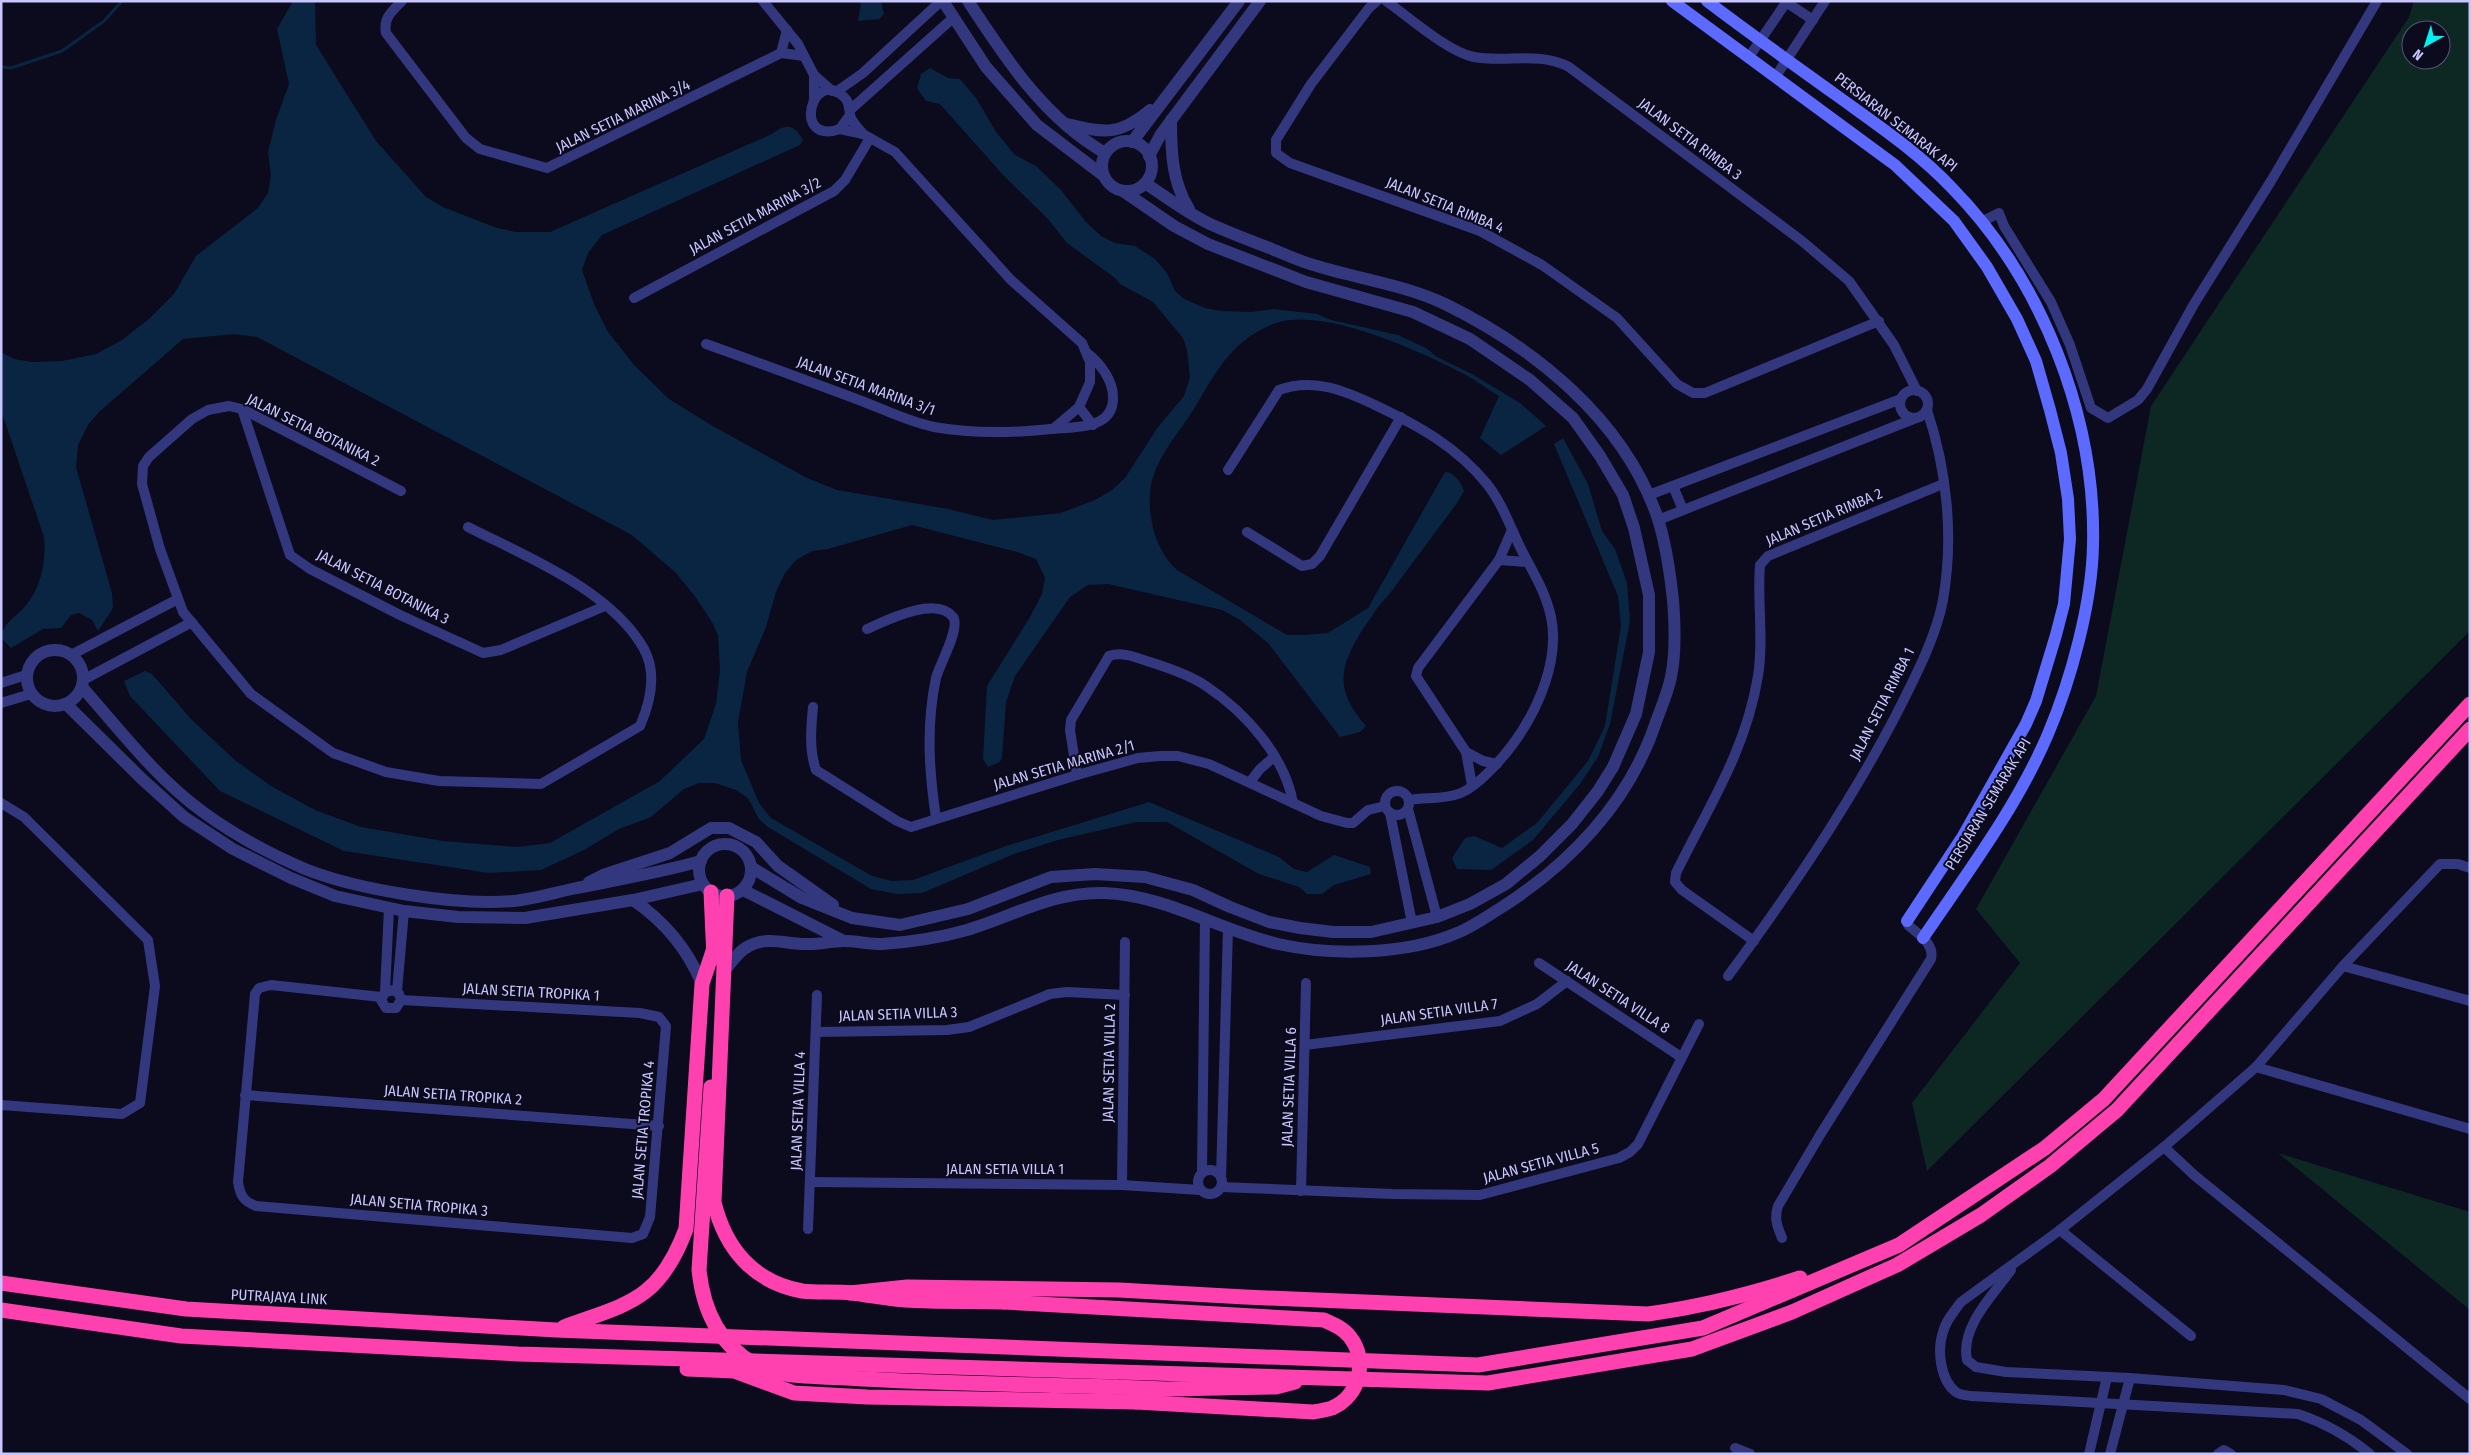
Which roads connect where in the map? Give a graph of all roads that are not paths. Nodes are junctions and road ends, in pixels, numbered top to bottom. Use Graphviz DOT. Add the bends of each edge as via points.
graph roads {
  1 [pos="402,1"];
  2 [pos="763,1"];
  3 [pos="942,1"];
  4 [pos="968,1"];
  5 [pos="1238,1"];
  6 [pos="1260,1"];
  7 [pos="1377,1"];
  8 [pos="1386,1"];
  9 [pos="1672,1"];
  10 [pos="1707,1"];
  11 [pos="1825,1"];
  12 [pos="2377,1"];
  13 [pos="1786,2"];
  14 [pos="954,18"];
  15 [pos="1813,20"];
  16 [pos="787,30"];
  17 [pos="1760,40"];
  18 [pos="781,53"];
  19 [pos="1003,55"];
  20 [pos="804,56"];
  21 [pos="1749,57"];
  22 [pos="1787,60"];
  23 [pos="986,67"];
  24 [pos="814,74"];
  25 [pos="1776,76"];
  26 [pos="834,91"];
  27 [pos="1167,97"];
  28 [pos="814,98"];
  29 [pos="850,112"];
  30 [pos="1171,120"];
  31 [pos="1063,122"];
  32 [pos="840,129"];
  33 [pos="866,136"];
  34 [pos="1132,142"];
  35 [pos="1106,153"];
  36 [pos="1149,156"];
  37 [pos="1104,176"];
  38 [pos="1145,183"];
  39 [pos="1123,191"];
  40 [pos="1192,214"];
  41 [pos="1983,221"];
  42 [pos="634,298"];
  43 [pos="1879,321"];
  44 [pos="706,344"];
  45 [pos="1087,353"];
  46 [pos="1917,391"];
  47 [pos="1901,399"];
  48 [pos="1079,407"];
  49 [pos="242,409"];
  50 [pos="1927,410"];
  51 [pos="1401,417"];
  52 [pos="1916,418"];
  53 [pos="1093,425"];
  54 [pos="1052,429"];
  55 [pos="1228,470"];
  56 [pos="1943,484"];
  57 [pos="1673,486"];
  58 [pos="401,491"];
  59 [pos="1648,495"];
  60 [pos="1683,510"];
  61 [pos="1658,520"];
  62 [pos="468,527"];
  63 [pos="1512,530"];
  64 [pos="1248,532"];
  65 [pos="1499,560"];
  66 [pos="1527,562"];
  67 [pos="178,599"];
  68 [pos="606,606"];
  69 [pos="192,622"];
  70 [pos="867,629"];
  71 [pos="71,655"];
  72 [pos="26,675"];
  73 [pos="1,683"];
  74 [pos="83,684"];
  75 [pos="31,694"];
  76 [pos="1,703"];
  77 [pos="66,704"];
  78 [pos="2470,704"];
  79 [pos="813,707"];
  80 [pos="2470,729"];
  81 [pos="1466,752"];
  82 [pos="1274,757"];
  83 [pos="1497,764"];
  84 [pos="1078,774"];
  85 [pos="1250,782"];
  86 [pos="1472,785"];
  87 [pos="1,803"];
  88 [pos="1293,803"];
  89 [pos="1408,804"];
  90 [pos="1388,809"];
  91 [pos="936,818"];
  92 [pos="701,860"];
  93 [pos="751,867"];
  94 [pos="2470,868"];
  95 [pos="707,888"];
  96 [pos="573,889"];
  97 [pos="743,890"];
  98 [pos="727,896"];
  99 [pos="633,900"];
  100 [pos="389,908"];
  101 [pos="404,911"];
  102 [pos="1438,917"];
  103 [pos="852,918"];
  104 [pos="1205,920"];
  105 [pos="1907,921"];
  106 [pos="1412,923"];
  107 [pos="1228,928"];
  108 [pos="1923,938"];
  109 [pos="844,941"];
  110 [pos="1754,941"];
  111 [pos="1124,942"];
  112 [pos="714,948"];
  113 [pos="1539,963"];
  114 [pos="2343,966"];
  115 [pos="723,973"];
  116 [pos="1728,976"];
  117 [pos="1567,981"];
  118 [pos="1306,983"];
  119 [pos="702,984"];
  120 [pos="383,994"];
  121 [pos="817,995"];
  122 [pos="1125,995"];
  123 [pos="399,996"];
  124 [pos="2470,1001"];
  125 [pos="659,1017"];
  126 [pos="1699,1024"];
  127 [pos="816,1032"];
  128 [pos="1306,1045"];
  129 [pos="1681,1057"];
  130 [pos="2256,1067"];
  131 [pos="246,1095"];
  132 [pos="1,1105"];
  133 [pos="659,1126"];
  134 [pos="2470,1129"];
  135 [pos="2164,1147"];
  136 [pos="1202,1172"];
  137 [pos="810,1182"];
  138 [pos="1221,1183"];
  139 [pos="1122,1185"];
  140 [pos="1200,1190"];
  141 [pos="1301,1191"];
  142 [pos="808,1229"];
  143 [pos="2060,1230"];
  144 [pos="632,1238"];
  145 [pos="1782,1238"];
  146 [pos="1899,1245"];
  147 [pos="2016,1264"];
  148 [pos="1,1283"];
  149 [pos="850,1292"];
  150 [pos="1,1310"];
  151 [pos="556,1330"];
  152 [pos="2191,1336"];
  153 [pos="576,1356"];
  154 [pos="2106,1377"];
  155 [pos="1311,1378"];
  156 [pos="2130,1378"];
  157 [pos="2470,1399"];
  158 [pos="2100,1402"];
  159 [pos="2123,1403"];
  160 [pos="1735,1448"];
  161 [pos="1750,1454"];
  162 [pos="2089,1454"];
  163 [pos="2110,1454"];
  164 [pos="2218,1454"];
  165 [pos="2231,1454"];
  166 [pos="2370,1454"];
  167 [pos="2407,1454"];
  1 -- 18 [label="street, JALAN SETIA MARINA 3/4" via="388,15 384,25 386,33 466,138 480,149 547,168"];
  2 -- 16 [label="street"];
  3 -- 14 [label="street"];
  3 -- 26 [label="street" via="848,86"];
  4 -- 19 [label="street"];
  5 -- 27 [label="street"];
  6 -- 30 [label="street"];
  7 -- 43 [label="street, JALAN SETIA RIMBA 4" via="1311,84 1276,140 1276,153 1290,163 1480,232 1542,265 1617,318 1677,384 1693,393 1705,393"];
  8 -- 43 [label="street, JALAN SETIA RIMBA 3" via="1459,53 1475,57 1557,60 1569,66 1809,247 1849,281"];
  9 -- 21 [label="main road, PERSIARAN SEMARAK API"];
  10 -- 17 [label="main road, PERSIARAN SEMARAK API"];
  11 -- 15 [label="street"];
  12 -- 41 [label="street" via="2194,304 2147,389 2138,400 2108,418 2091,408 2051,302 1999,213"];
  13 -- 15 [label="street"];
  13 -- 17 [label="street"];
  14 -- 23 [label="street"];
  14 -- 29 [label="street"];
  15 -- 22 [label="street"];
  16 -- 18 [label="street"];
  16 -- 20 [label="street"];
  17 -- 21 [label="street"];
  17 -- 22 [label="main road, PERSIARAN SEMARAK API"];
  18 -- 20 [label="street"];
  19 -- 23 [label="street"];
  19 -- 31 [label="street" via="1032,92"];
  20 -- 24 [label="street"];
  21 -- 25 [label="main road, PERSIARAN SEMARAK API"];
  22 -- 25 [label="street"];
  22 -- 41 [label="main road, PERSIARAN SEMARAK API" via="1926,163"];
  23 -- 37 [label="street" via="1037,125"];
  24 -- 26 [label="street"];
  24 -- 28 [label="street"];
  25 -- 105 [label="main road, PERSIARAN SEMARAK API" via="1896,164 1954,221 1987,267 2017,319 2036,361 2062,454 2070,540 2064,604 2036,702 1972,821"];
  26 -- 28 [label="street"];
  26 -- 29 [label="street" via="846,99"];
  27 -- 31 [label="street" via="1134,124 1120,130 1106,132"];
  27 -- 34 [label="street"];
  28 -- 32 [label="street" via="810,111 815,124 826,131"];
  29 -- 32 [label="street"];
  29 -- 33 [label="street"];
  30 -- 36 [label="street"];
  30 -- 40 [label="street" via="1175,179"];
  31 -- 35 [label="street"];
  32 -- 33 [label="street"];
  33 -- 42 [label="street, JALAN SETIA MARINA 3/2" via="841,186"];
  33 -- 45 [label="street" via="900,156 1011,280 1061,322"];
  34 -- 35 [label="street" via="1117,144"];
  34 -- 36 [label="street"];
  35 -- 37 [label="street" via="1102,169"];
  36 -- 38 [label="street" via="1151,170"];
  37 -- 39 [label="street" via="1115,188"];
  38 -- 39 [label="street" via="1131,191"];
  38 -- 40 [label="street"];
  39 -- 102 [label="street" via="1174,226 1208,244 1306,282 1413,312 1470,340 1530,380 1573,418 1623,495 1649,595 1649,652 1636,714 1617,758 1598,792 1540,856 1506,884"];
  40 -- 59 [label="street" via="1312,265 1441,302 1491,330 1542,365 1587,404 1618,443"];
  41 -- 108 [label="main road, PERSIARAN SEMARAK API" via="2038,309 2070,385 2089,473 2093,546 2086,604 2069,674 2048,735 1996,827"];
  43 -- 46 [label="street, JALAN SETIA RIMBA 3"];
  44 -- 54 [label="street, JALAN SETIA MARINA 3/1" via="926,425 987,432 1024,433"];
  45 -- 48 [label="street" via="1091,379"];
  45 -- 53 [label="street" via="1097,360 1112,386 1112,407"];
  46 -- 47 [label="street" via="1908,392"];
  46 -- 50 [label="street" via="1926,398"];
  47 -- 52 [label="street" via="1902,410 1910,418"];
  47 -- 57 [label="street"];
  48 -- 53 [label="street"];
  48 -- 54 [label="street"];
  49 -- 58 [label="street, JALAN SETIA BOTANIKA 2"];
  49 -- 67 [label="street, JALAN SETIA BOTANIKA 2" via="229,406 208,410 192,419 143,466 142,484"];
  49 -- 68 [label="street, JALAN SETIA BOTANIKA 3" via="290,554 310,569 482,653 501,650"];
  50 -- 52 [label="street"];
  50 -- 56 [label="street, JALAN SETIA RIMBA 1" via="1940,457"];
  51 -- 55 [label="street" via="1332,388 1306,383 1290,386 1279,390"];
  51 -- 63 [label="street" via="1450,447 1473,468 1493,493"];
  51 -- 64 [label="street" via="1320,556 1312,564 1302,566"];
  52 -- 60 [label="street"];
  53 -- 54 [label="street, JALAN SETIA MARINA 3/1"];
  56 -- 110 [label="street, JALAN SETIA RIMBA 1" via="1949,536 1942,601 1920,669 1838,816"];
  56 -- 110 [label="street, JALAN SETIA RIMBA 2" via="1768,556 1760,564 1758,674 1749,718 1727,776 1676,873 1675,882"];
  57 -- 59 [label="street"];
  57 -- 60 [label="street"];
  59 -- 61 [label="street"];
  60 -- 61 [label="street"];
  61 -- 107 [label="street" via="1670,572 1674,620 1671,677 1651,739 1616,802 1589,836 1557,868 1524,893 1458,933 1424,943 1376,950 1326,951 1277,944"];
  62 -- 68 [label="street" via="562,575"];
  63 -- 65 [label="street"];
  63 -- 66 [label="street"];
  65 -- 66 [label="street"];
  65 -- 81 [label="street" via="1418,668 1416,676"];
  66 -- 83 [label="street" via="1551,617 1550,659 1529,720"];
  67 -- 69 [label="street, JALAN SETIA BOTANIKA 2"];
  67 -- 71 [label="street"];
  68 -- 69 [label="street" via="630,629 644,650 650,678 647,710 640,726 627,736 541,784 440,781 386,772 333,753 251,694"];
  69 -- 74 [label="street"];
  70 -- 91 [label="street" via="907,612 931,609 953,617 952,638 938,668 929,732 930,777"];
  71 -- 72 [label="street" via="52,650 43,652 29,666"];
  71 -- 74 [label="street" via="82,669"];
  72 -- 73 [label="street"];
  72 -- 75 [label="street"];
  74 -- 77 [label="street" via="74,699"];
  74 -- 96 [label="street" via="162,778 203,812 306,869 392,892 485,902 514,901"];
  75 -- 76 [label="street"];
  75 -- 77 [label="street" via="47,705 57,707"];
  77 -- 100 [label="street" via="184,817 225,843 291,878 335,896"];
  78 -- 146 [label="highway" via="2104,1099 2045,1148"];
  79 -- 91 [label="street, JALAN SETIA MARINA 2/1" via="812,760 816,770 897,822 911,827"];
  80 -- 155 [label="highway" via="2117,1110 2050,1166 1981,1214 1897,1265 1792,1312 1692,1349 1488,1383"];
  81 -- 83 [label="street"];
  81 -- 86 [label="street"];
  82 -- 84 [label="street" via="1240,714 1205,684 1169,668 1115,654 1109,656 1071,720"];
  82 -- 85 [label="street"];
  82 -- 88 [label="street" via="1290,788"];
  83 -- 86 [label="street"];
  84 -- 85 [label="street, JALAN SETIA MARINA 2/1" via="1138,758 1178,756 1209,764"];
  84 -- 91 [label="street, JALAN SETIA MARINA 2/1"];
  85 -- 88 [label="street, JALAN SETIA MARINA 2/1"];
  86 -- 89 [label="street" via="1452,796"];
  87 -- 132 [label="street" via="24,817 148,940 155,986 140,1103 122,1114"];
  88 -- 90 [label="street, JALAN SETIA MARINA 2/1" via="1347,823 1353,823 1368,810"];
  89 -- 90 [label="street" via="1398,815"];
  89 -- 90 [label="street" via="1402,792 1391,792 1385,801"];
  89 -- 102 [label="street"];
  90 -- 106 [label="street"];
  92 -- 93 [label="street" via="706,852 723,844 742,850"];
  92 -- 95 [label="street" via="699,868"];
  92 -- 96 [label="street" via="655,874"];
  93 -- 97 [label="street"];
  93 -- 103 [label="street" via="802,898"];
  94 -- 114 [label="street" via="2440,864"];
  95 -- 98 [label="street"];
  95 -- 99 [label="street"];
  95 -- 112 [label="highway"];
  96 -- 103 [label="street" via="603,875 670,853 710,828 729,828 756,842 778,866"];
  97 -- 98 [label="street"];
  97 -- 109 [label="street"];
  98 -- 115 [label="highway"];
  99 -- 101 [label="street" via="526,918 458,917"];
  99 -- 119 [label="street" via="674,936 694,965"];
  100 -- 101 [label="street"];
  100 -- 120 [label="street"];
  101 -- 123 [label="street"];
  102 -- 106 [label="street"];
  103 -- 106 [label="street" via="900,926 968,909 1051,878 1095,874 1153,880 1194,890 1269,922 1300,928 1372,932"];
  104 -- 107 [label="street"];
  104 -- 109 [label="street" via="1146,896 1100,892 1058,897 968,930 924,940 879,944"];
  104 -- 136 [label="street"];
  105 -- 108 [label="street"];
  107 -- 138 [label="street"];
  108 -- 145 [label="street" via="1932,954 1925,970 1778,1206 1776,1223"];
  109 -- 115 [label="street" via="811,945 767,940 758,942 744,948"];
  110 -- 116 [label="street, JALAN SETIA RIMBA 1"];
  111 -- 122 [label="street, JALAN SETIA VILLA 2"];
  112 -- 119 [label="highway"];
  112 -- 155 [label="highway, bridge" via="711,1087 699,1270 702,1296 712,1321 724,1339 753,1363 776,1373 794,1375 1166,1389 1276,1388"];
  113 -- 117 [label="street, JALAN SETIA VILLA 8"];
  114 -- 124 [label="street"];
  114 -- 130 [label="street"];
  115 -- 149 [label="highway" via="714,1176 714,1202 720,1225 738,1254 766,1277 803,1291"];
  117 -- 128 [label="street, JALAN SETIA VILLA 7" via="1538,1004 1500,1020"];
  117 -- 129 [label="street, JALAN SETIA VILLA 8"];
  118 -- 128 [label="street, JALAN SETIA VILLA 6"];
  119 -- 151 [label="highway" via="686,1229 679,1249 662,1277 637,1299"];
  120 -- 123 [label="street" via="390,989"];
  120 -- 123 [label="street" via="384,1006 390,1010 396,1008"];
  120 -- 131 [label="street" via="271,986 259,988 253,1000"];
  121 -- 127 [label="street, JALAN SETIA VILLA 4"];
  122 -- 127 [label="street, JALAN SETIA VILLA 3" via="1050,994 969,1027 947,1030"];
  122 -- 139 [label="street, JALAN SETIA VILLA 2"];
  123 -- 125 [label="street, JALAN SETIA TROPIKA 1"];
  125 -- 133 [label="street, JALAN SETIA TROPIKA 4" via="666,1026"];
  126 -- 129 [label="street, JALAN SETIA VILLA 5"];
  127 -- 137 [label="street, JALAN SETIA VILLA 4"];
  128 -- 141 [label="street, JALAN SETIA VILLA 6"];
  129 -- 141 [label="street, JALAN SETIA VILLA 5" via="1638,1144 1619,1158 1489,1194"];
  130 -- 134 [label="street"];
  130 -- 135 [label="street"];
  131 -- 133 [label="street, JALAN SETIA TROPIKA 2"];
  131 -- 144 [label="street, JALAN SETIA TROPIKA 3" via="240,1162 240,1193 245,1202 256,1206"];
  133 -- 144 [label="street, JALAN SETIA TROPIKA 4" via="650,1217 644,1234"];
  135 -- 143 [label="street"];
  135 -- 157 [label="street"];
  136 -- 138 [label="street" via="1213,1170"];
  136 -- 140 [label="street" via="1197,1182"];
  137 -- 139 [label="street, JALAN SETIA VILLA 1"];
  137 -- 142 [label="street, JALAN SETIA VILLA 4"];
  138 -- 140 [label="street" via="1214,1194"];
  138 -- 141 [label="street, JALAN SETIA VILLA 5"];
  139 -- 140 [label="street, JALAN SETIA VILLA 1"];
  143 -- 147 [label="street"];
  143 -- 152 [label="street"];
  146 -- 149 [label="highway" via="1768,1288 1648,1314 1119,1290 907,1287"];
  146 -- 151 [label="highway, PUTRAJAYA LINK" via="1703,1328 1478,1365"];
  147 -- 154 [label="street" via="1972,1326 1965,1347 1967,1360 1976,1367 2006,1372"];
  147 -- 158 [label="street" via="1961,1302 1949,1318 1942,1334 1941,1365 1947,1382 1956,1393 1971,1396"];
  148 -- 151 [label="highway, PUTRAJAYA LINK" via="186,1309"];
  149 -- 153 [label="highway, bridge" via="903,1300 1004,1302 1324,1320 1349,1335 1360,1359 1360,1373 1356,1386 1342,1402 1331,1409 1313,1412 1136,1402 794,1393 734,1371 627,1366"];
  150 -- 153 [label="highway" via="180,1336"];
  153 -- 155 [label="highway"];
  154 -- 156 [label="street"];
  154 -- 158 [label="street"];
  156 -- 159 [label="street"];
  156 -- 167 [label="street" via="2284,1390 2320,1399 2361,1420"];
  158 -- 159 [label="street"];
  158 -- 162 [label="street"];
  159 -- 163 [label="street"];
  159 -- 166 [label="street" via="2298,1414 2354,1440"];
  160 -- 161 [label="street"];
  164 -- 165 [label="street" via="2224,1450"];
}
